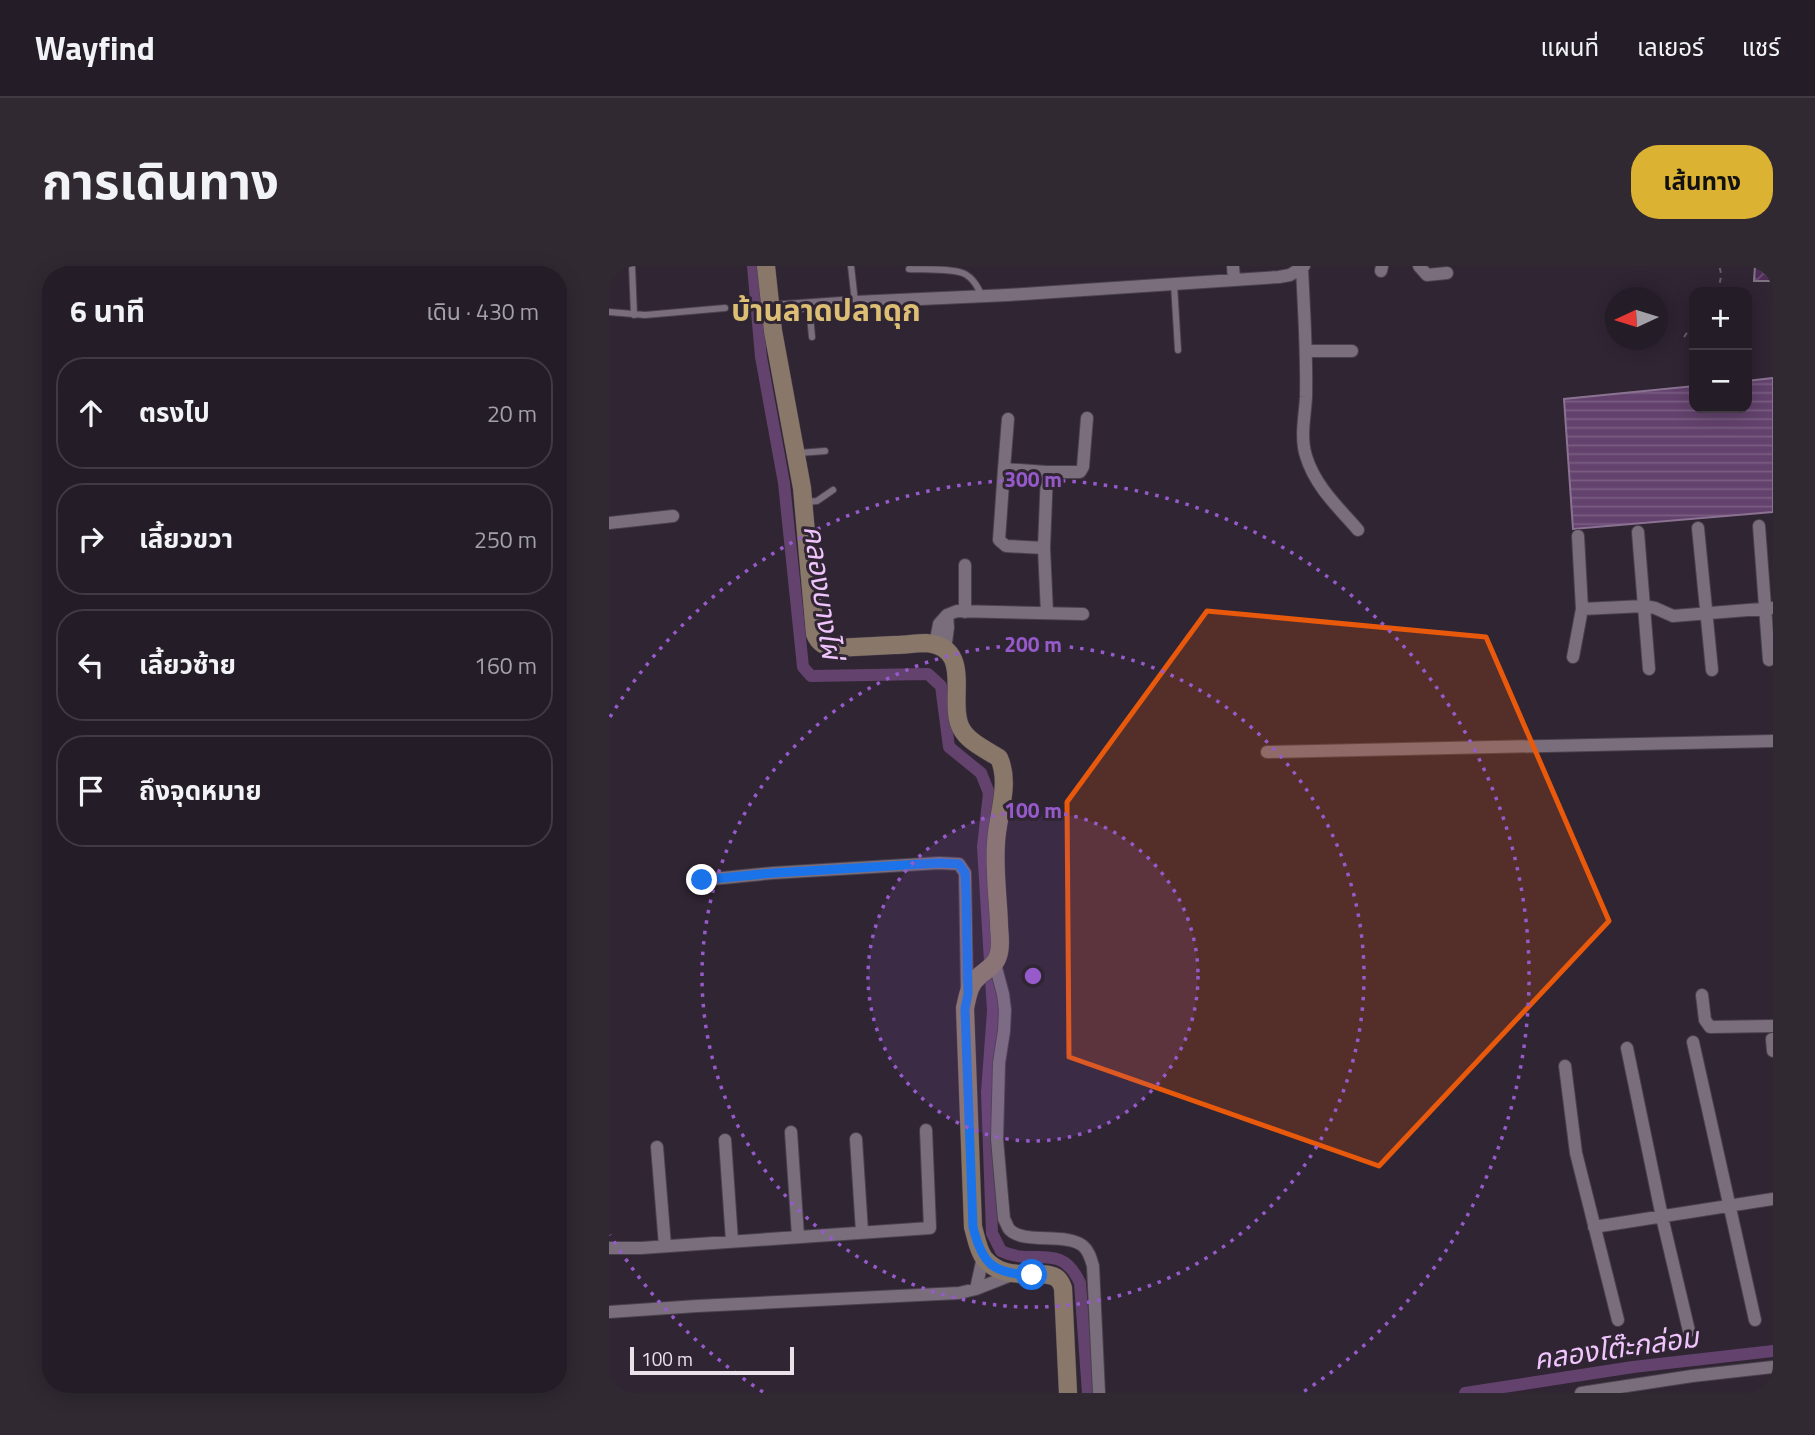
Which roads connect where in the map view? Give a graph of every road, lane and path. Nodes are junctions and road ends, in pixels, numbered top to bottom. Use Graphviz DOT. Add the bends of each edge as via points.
graph roads {
  1 [pos="632,266"];
  2 [pos="767,266"];
  3 [pos="851,266"];
  4 [pos="1233,266"];
  5 [pos="1419,266"];
  6 [pos="1719,266"];
  7 [pos="1303,267"];
  8 [pos="909,270"];
  9 [pos="1447,273"];
  10 [pos="1234,280"];
  11 [pos="1174,284"];
  12 [pos="1718,287"];
  13 [pos="982,296"];
  14 [pos="855,302"];
  15 [pos="810,305"];
  16 [pos="771,308"];
  17 [pos="725,309"];
  18 [pos="609,312"];
  19 [pos="634,315"];
  20 [pos="1689,330"];
  21 [pos="812,337"];
  22 [pos="1684,337"];
  23 [pos="1178,350"];
  24 [pos="1306,351"];
  25 [pos="1352,351"];
  26 [pos="1087,418"];
  27 [pos="1008,419"];
  28 [pos="824,452"];
  29 [pos="797,453"];
  30 [pos="1004,469"];
  31 [pos="1047,472"];
  32 [pos="833,490"];
  33 [pos="803,502"];
  34 [pos="673,516"];
  35 [pos="609,523"];
  36 [pos="1759,526"];
  37 [pos="1698,527"];
  38 [pos="1358,530"];
  39 [pos="1638,532"];
  40 [pos="1578,537"];
  41 [pos="1044,548"];
  42 [pos="965,565"];
  43 [pos="1644,606"];
  44 [pos="1582,609"];
  45 [pos="1769,609"];
  46 [pos="965,612"];
  47 [pos="1047,613"];
  48 [pos="1083,614"];
  49 [pos="1706,614"];
  50 [pos="940,648"];
  51 [pos="1573,657"];
  52 [pos="1769,660"];
  53 [pos="1649,669"];
  54 [pos="1712,670"];
  55 [pos="1773,741"];
  56 [pos="1267,751"];
  57 [pos="702,880"];
  58 [pos="989,969"];
  59 [pos="968,994"];
  60 [pos="1702,995"];
  61 [pos="1773,1039"];
  62 [pos="1693,1042"];
  63 [pos="1627,1048"];
  64 [pos="1565,1066"];
  65 [pos="926,1130"];
  66 [pos="791,1132"];
  67 [pos="856,1139"];
  68 [pos="725,1140"];
  69 [pos="657,1147"];
  70 [pos="1773,1199"];
  71 [pos="1731,1207"];
  72 [pos="1662,1217"];
  73 [pos="1594,1227"];
  74 [pos="862,1232"];
  75 [pos="798,1236"];
  76 [pos="731,1241"];
  77 [pos="665,1246"];
  78 [pos="609,1248"];
  79 [pos="983,1257"];
  80 [pos="1014,1274"];
  81 [pos="976,1289"];
  82 [pos="609,1312"];
  83 [pos="1618,1320"];
  84 [pos="1755,1320"];
  85 [pos="1689,1331"];
  86 [pos="1773,1367"];
  87 [pos="1658,1387"];
  88 [pos="1068,1393"];
  89 [pos="1099,1393"];
  90 [pos="1581,1393"];
  1 -- 19 [label="lane"];
  2 -- 16 [label="street"];
  3 -- 14 [label="lane"];
  4 -- 10 [label="street"];
  5 -- 9 [label="street" via="1427,275"];
  6 -- 12 [label="path"];
  7 -- 10 [label="street" via="1290,275"];
  7 -- 24 [label="street"];
  8 -- 13 [label="lane" via="965,274"];
  10 -- 11 [label="street"];
  11 -- 13 [label="street"];
  11 -- 23 [label="lane"];
  13 -- 14 [label="street"];
  14 -- 15 [label="street"];
  15 -- 16 [label="street"];
  15 -- 21 [label="lane"];
  16 -- 29 [label="street"];
  17 -- 19 [label="lane"];
  18 -- 19 [label="lane"];
  20 -- 22 [label="path"];
  24 -- 25 [label="street"];
  24 -- 38 [label="street" via="1307,458 1318,484"];
  26 -- 31 [label="street" via="1080,472"];
  27 -- 30 [label="street"];
  28 -- 29 [label="lane"];
  29 -- 33 [label="street"];
  30 -- 31 [label="street"];
  30 -- 41 [label="street" via="999,540 1006,546"];
  31 -- 41 [label="street"];
  32 -- 33 [label="lane" via="817,501"];
  33 -- 50 [label="street" via="818,641 835,648 926,643"];
  34 -- 35 [label="street"];
  36 -- 45 [label="street"];
  37 -- 49 [label="street"];
  39 -- 43 [label="street"];
  40 -- 44 [label="street"];
  41 -- 47 [label="street"];
  42 -- 46 [label="street"];
  43 -- 44 [label="street"];
  43 -- 49 [label="street" via="1673,616"];
  43 -- 53 [label="street"];
  44 -- 51 [label="street"];
  45 -- 49 [label="street"];
  45 -- 52 [label="street"];
  46 -- 47 [label="street"];
  46 -- 50 [label="street" via="947,615 949,627"];
  47 -- 48 [label="street"];
  49 -- 54 [label="street"];
  50 -- 58 [label="street" via="956,666 960,726 999,758 1002,767 995,861 1000,949"];
  55 -- 56 [label="street"];
  57 -- 59 [label="street" via="959,864 965,873"];
  58 -- 59 [label="street"];
  58 -- 89 [label="street" via="1003,994 1005,1010 997,1139 1004,1219 1016,1234 1073,1241 1087,1251 1093,1266"];
  59 -- 79 [label="street" via="973,1227"];
  60 -- 61 [label="street" via="1710,1027"];
  62 -- 71 [label="street"];
  63 -- 72 [label="street"];
  64 -- 73 [label="street" via="1576,1153"];
  65 -- 74 [label="street" via="930,1227"];
  66 -- 75 [label="street"];
  67 -- 74 [label="street"];
  68 -- 76 [label="street"];
  69 -- 77 [label="street"];
  70 -- 71 [label="street"];
  71 -- 72 [label="street"];
  71 -- 84 [label="street"];
  72 -- 73 [label="street"];
  72 -- 85 [label="street"];
  73 -- 83 [label="street"];
  74 -- 75 [label="street"];
  75 -- 76 [label="street"];
  76 -- 77 [label="street"];
  77 -- 78 [label="street"];
  79 -- 80 [label="street"];
  79 -- 81 [label="street"];
  80 -- 81 [label="street"];
  80 -- 88 [label="street" via="1052,1275 1063,1288"];
  81 -- 82 [label="street"];
  86 -- 87 [label="street"];
  87 -- 90 [label="street"];
}
